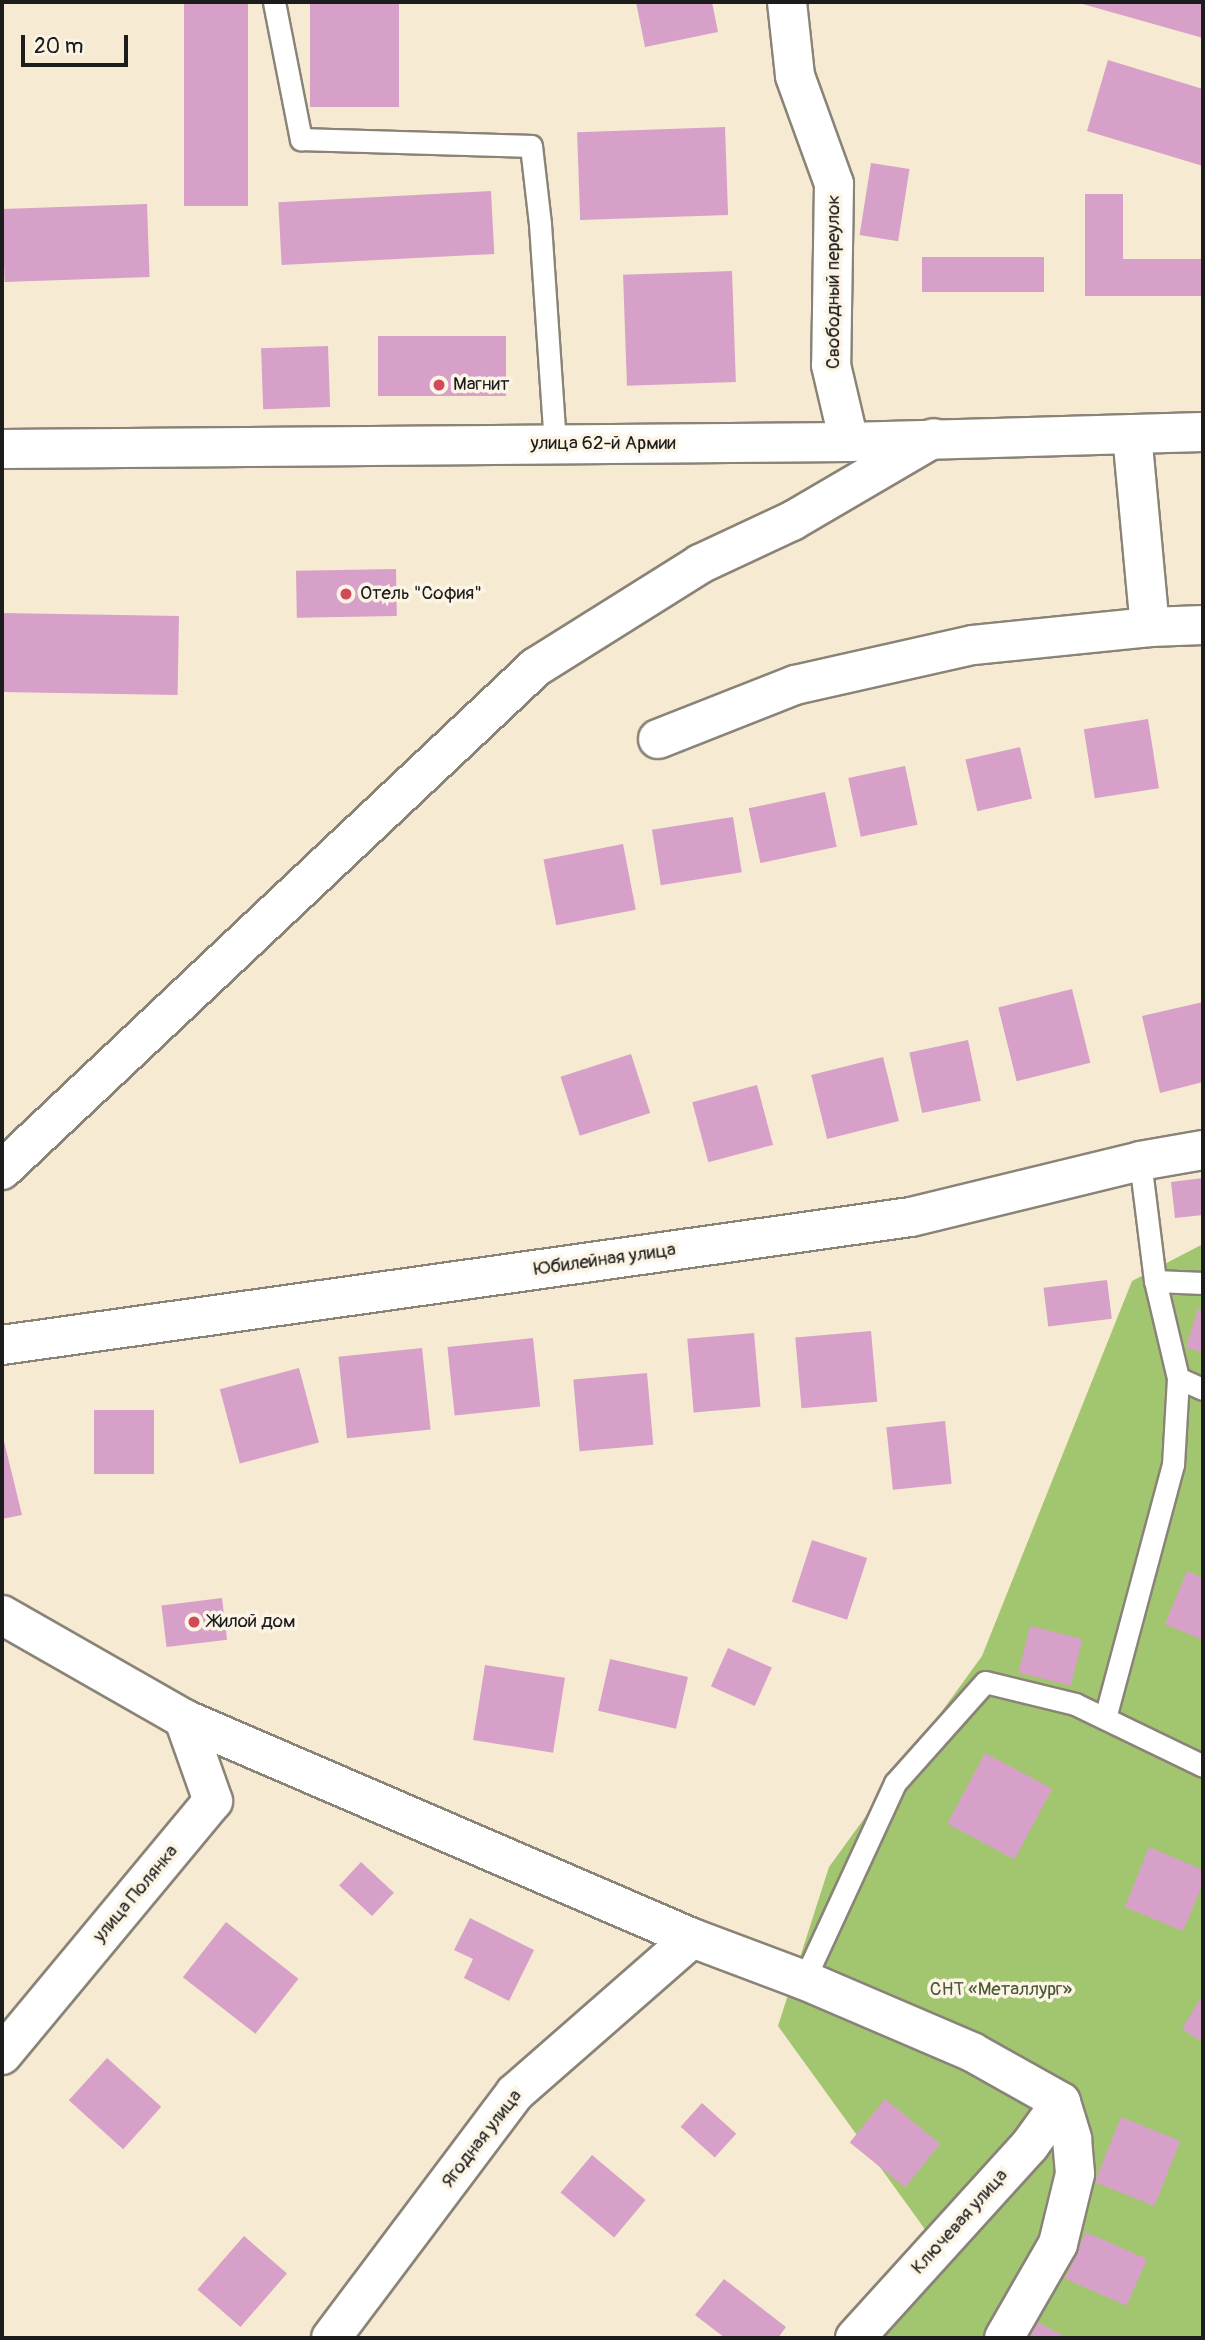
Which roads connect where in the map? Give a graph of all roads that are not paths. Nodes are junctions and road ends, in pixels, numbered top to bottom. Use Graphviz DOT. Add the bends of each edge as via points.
graph roads {
  1 [pos="275,2"];
  2 [pos="787,2"];
  3 [pos="1203,432"];
  4 [pos="1132,434"];
  5 [pos="934,438"];
  6 [pos="849,442"];
  7 [pos="555,445"];
  8 [pos="2,449"];
  9 [pos="1203,625"];
  10 [pos="1150,626"];
  11 [pos="658,740"];
  12 [pos="1203,1150"];
  13 [pos="1140,1161"];
  14 [pos="2,1170"];
  15 [pos="1155,1281"];
  16 [pos="1203,1283"];
  17 [pos="2,1345"];
  18 [pos="1178,1378"];
  19 [pos="1203,1389"];
  20 [pos="2,1615"];
  21 [pos="184,1718"];
  22 [pos="1105,1718"];
  23 [pos="1203,1766"];
  24 [pos="692,1938"];
  25 [pos="804,1980"];
  26 [pos="2,2055"];
  27 [pos="1061,2102"];
  28 [pos="331,2338"];
  29 [pos="855,2338"];
  30 [pos="1004,2338"];
  1 -- 7 [label="lane" via="301,139 531,146"];
  2 -- 6 [label="street, Свободный переулок" via="795,76 834,184 831,365"];
  3 -- 4 [label="street, улица 62-й Армии"];
  4 -- 5 [label="street, улица 62-й Армии"];
  4 -- 10 [label="street"];
  5 -- 6 [label="street, улица 62-й Армии"];
  5 -- 14 [label="street" via="792,521 700,564 536,667"];
  6 -- 7 [label="street, улица 62-й Армии"];
  7 -- 8 [label="street, улица 62-й Армии"];
  9 -- 10 [label="street"];
  10 -- 11 [label="street" via="973,645 807,682"];
  12 -- 13 [label="street, Юбилейная улица"];
  13 -- 15 [label="lane"];
  13 -- 17 [label="street, Юбилейная улица" via="911,1217"];
  15 -- 16 [label="lane"];
  15 -- 18 [label="lane"];
  18 -- 19 [label="lane"];
  18 -- 22 [label="lane" via="1172,1465"];
  20 -- 21 [label="street"];
  21 -- 24 [label="street"];
  21 -- 26 [label="street, улица Полянка" via="213,1801"];
  22 -- 23 [label="lane"];
  22 -- 25 [label="lane" via="1075,1704 985,1682 895,1783"];
  24 -- 25 [label="street"];
  24 -- 28 [label="street, Ягодная улица" via="515,2094"];
  25 -- 27 [label="street" via="972,2052"];
  27 -- 29 [label="street, Ключевая улица" via="1030,2145"];
  27 -- 30 [label="street" via="1072,2139 1075,2174 1058,2244"];
}
